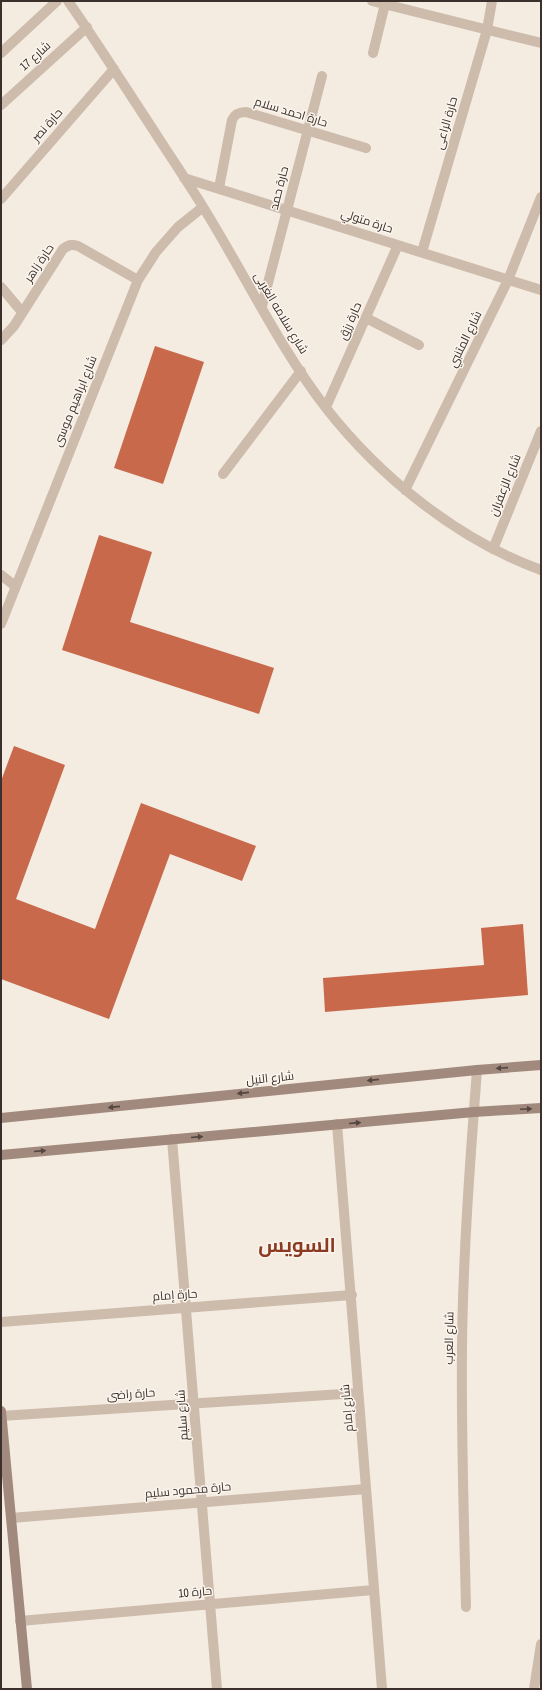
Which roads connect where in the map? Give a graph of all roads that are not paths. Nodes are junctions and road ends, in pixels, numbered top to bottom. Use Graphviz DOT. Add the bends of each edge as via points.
graph roads {
  1 [pos="57,1"];
  2 [pos="68,1"];
  3 [pos="372,1"];
  4 [pos="492,1"];
  5 [pos="385,4"];
  6 [pos="87,28"];
  7 [pos="487,30"];
  8 [pos="541,43"];
  9 [pos="373,53"];
  10 [pos="1,54"];
  11 [pos="114,69"];
  12 [pos="322,76"];
  13 [pos="1,105"];
  14 [pos="307,130"];
  15 [pos="366,148"];
  16 [pos="184,178"];
  17 [pos="219,188"];
  18 [pos="541,197"];
  19 [pos="1,199"];
  20 [pos="203,207"];
  21 [pos="287,209"];
  22 [pos="398,244"];
  23 [pos="422,252"];
  24 [pos="138,280"];
  25 [pos="508,280"];
  26 [pos="1,287"];
  27 [pos="541,290"];
  28 [pos="262,306"];
  29 [pos="22,312"];
  30 [pos="366,318"];
  31 [pos="1,340"];
  32 [pos="419,345"];
  33 [pos="301,371"];
  34 [pos="326,407"];
  35 [pos="541,432"];
  36 [pos="223,474"];
  37 [pos="405,490"];
  38 [pos="493,549"];
  39 [pos="541,570"];
  40 [pos="1,575"];
  41 [pos="15,586"];
  42 [pos="1,624"];
  43 [pos="541,1065"];
  44 [pos="477,1070"];
  45 [pos="541,1108"];
  46 [pos="474,1112"];
  47 [pos="1,1118"];
  48 [pos="337,1124"];
  49 [pos="172,1139"];
  50 [pos="1,1155"];
  51 [pos="352,1295"];
  52 [pos="186,1307"];
  53 [pos="1,1322"];
  54 [pos="358,1393"];
  55 [pos="194,1403"];
  56 [pos="1,1411"];
  57 [pos="1,1416"];
  58 [pos="366,1489"];
  59 [pos="202,1501"];
  60 [pos="11,1518"];
  61 [pos="373,1590"];
  62 [pos="210,1604"];
  63 [pos="466,1607"];
  64 [pos="20,1621"];
  65 [pos="541,1644"];
  66 [pos="27,1689"];
  67 [pos="217,1689"];
  68 [pos="382,1689"];
  69 [pos="534,1689"];
  1 -- 10 [label="street"];
  2 -- 6 [label="street, شارع سلامه الغربى"];
  3 -- 5 [label="street"];
  4 -- 7 [label="street, حارة الراعى"];
  5 -- 7 [label="street"];
  5 -- 9 [label="street"];
  6 -- 11 [label="street, شارع سلامه الغربى"];
  6 -- 13 [label="street, شارع 17"];
  7 -- 8 [label="street"];
  7 -- 23 [label="street, حارة الراعى"];
  11 -- 16 [label="street, شارع سلامه الغربى"];
  11 -- 19 [label="street, حارة نصر"];
  12 -- 14 [label="street, حارة حمد"];
  14 -- 15 [label="street, حارة احمد سلام"];
  14 -- 17 [label="street, حارة احمد سلام" via="246,112 236,114 232,120"];
  14 -- 21 [label="street, حارة حمد"];
  16 -- 17 [label="street, حارة متولي"];
  16 -- 20 [label="street, شارع سلامه الغربى"];
  17 -- 21 [label="street, حارة متولي"];
  18 -- 25 [label="street, شارع المتنبي"];
  20 -- 24 [label="street, شارع ابراهيم موسى" via="156,252"];
  20 -- 28 [label="street, شارع سلامه الغربى"];
  21 -- 22 [label="street, حارة متولي"];
  21 -- 28 [label="street, حارة حمد"];
  22 -- 23 [label="street, حارة متولي"];
  22 -- 30 [label="street, حارة رزق"];
  23 -- 25 [label="street, حارة متولي"];
  24 -- 29 [label="street, حارة زاهر" via="73,244 63,249"];
  24 -- 41 [label="street, شارع ابراهيم موسى"];
  25 -- 27 [label="street, حارة متولي"];
  25 -- 37 [label="street, شارع المتنبي"];
  26 -- 29 [label="street"];
  28 -- 33 [label="street, شارع سلامه الغربى"];
  29 -- 31 [label="street, حارة زاهر"];
  30 -- 32 [label="street"];
  30 -- 34 [label="street, حارة رزق"];
  33 -- 34 [label="street, شارع سلامه الغربى"];
  33 -- 36 [label="street"];
  34 -- 37 [label="street, شارع سلامه الغربى" via="363,451"];
  35 -- 38 [label="street, شارع الزعفران"];
  37 -- 38 [label="street, شارع سلامه الغربى" via="448,522"];
  38 -- 39 [label="street, شارع سلامه الغربى"];
  40 -- 41 [label="street"];
  41 -- 42 [label="street, شارع ابراهيم موسى"];
  43 -- 44 [label="main road, شارع النيل, one-way"];
  44 -- 46 [label="street, شارع العرب"];
  44 -- 47 [label="main road, شارع النيل, one-way"];
  46 -- 45 [label="main road, one-way"];
  48 -- 46 [label="main road, one-way"];
  46 -- 63 [label="street, شارع العرب" via="464,1262 462,1347"];
  49 -- 48 [label="main road, one-way"];
  48 -- 51 [label="street, شارع إمام"];
  50 -- 49 [label="main road, one-way"];
  49 -- 52 [label="street, شارع سليم"];
  51 -- 52 [label="street, حارة إمام"];
  51 -- 54 [label="street, شارع إمام"];
  52 -- 53 [label="street, حارة إمام"];
  52 -- 55 [label="street, شارع سليم"];
  54 -- 55 [label="street, حارة راضى"];
  54 -- 58 [label="street, شارع إمام"];
  55 -- 57 [label="street, حارة راضى"];
  55 -- 59 [label="street, شارع سليم"];
  56 -- 57 [label="main road"];
  57 -- 60 [label="main road"];
  58 -- 59 [label="street, حارة محمود سليم"];
  58 -- 61 [label="street, شارع إمام"];
  59 -- 60 [label="street, حارة محمود سليم"];
  59 -- 62 [label="street, شارع سليم"];
  60 -- 64 [label="main road"];
  61 -- 62 [label="street, حارة 10"];
  61 -- 68 [label="street, شارع إمام"];
  62 -- 64 [label="street, حارة 10"];
  62 -- 67 [label="street, شارع سليم"];
  64 -- 66 [label="main road"];
  65 -- 69 [label="street"];
}
